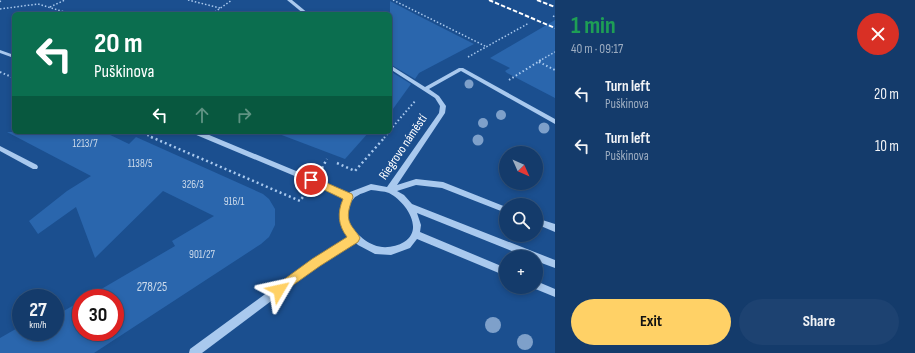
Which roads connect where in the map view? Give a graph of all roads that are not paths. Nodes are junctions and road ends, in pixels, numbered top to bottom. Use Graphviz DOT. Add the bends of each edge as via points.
graph roads {
  1 [pos="289,0"];
  2 [pos="304,12"];
  3 [pos="0,51"];
  4 [pos="12,56"];
  5 [pos="392,68"];
  6 [pos="425,89"];
  7 [pos="555,122"];
  8 [pos="201,134"];
  9 [pos="0,148"];
  10 [pos="35,167"];
  11 [pos="389,190"];
  12 [pos="348,197"];
  13 [pos="411,207"];
  14 [pos="499,207"];
  15 [pos="543,224"];
  16 [pos="555,228"];
  17 [pos="415,234"];
  18 [pos="355,238"];
  19 [pos="555,264"];
  20 [pos="499,269"];
  21 [pos="543,288"];
  22 [pos="555,293"];
  23 [pos="194,353"];
  1 -- 2 [label="street"];
  3 -- 4 [label="street"];
  5 -- 6 [label="street"];
  6 -- 7 [label="street" via="461,70"];
  6 -- 11 [label="street, Riegrovo náměstí" via="437,97 443,106 442,113"];
  8 -- 12 [label="street"];
  9 -- 10 [label="street"];
  11 -- 12 [label="street" via="371,187 361,189"];
  11 -- 13 [label="street" via="403,198"];
  11 -- 14 [label="street, Riegrovo náměstí" via="416,182 443,185"];
  12 -- 18 [label="street" via="343,219"];
  13 -- 17 [label="street" via="417,225"];
  13 -- 19 [label="street"];
  15 -- 16 [label="street"];
  17 -- 18 [label="street" via="406,246 390,251 371,248"];
  17 -- 20 [label="street"];
  18 -- 23 [label="street" via="316,262"];
  21 -- 22 [label="street"];
}
